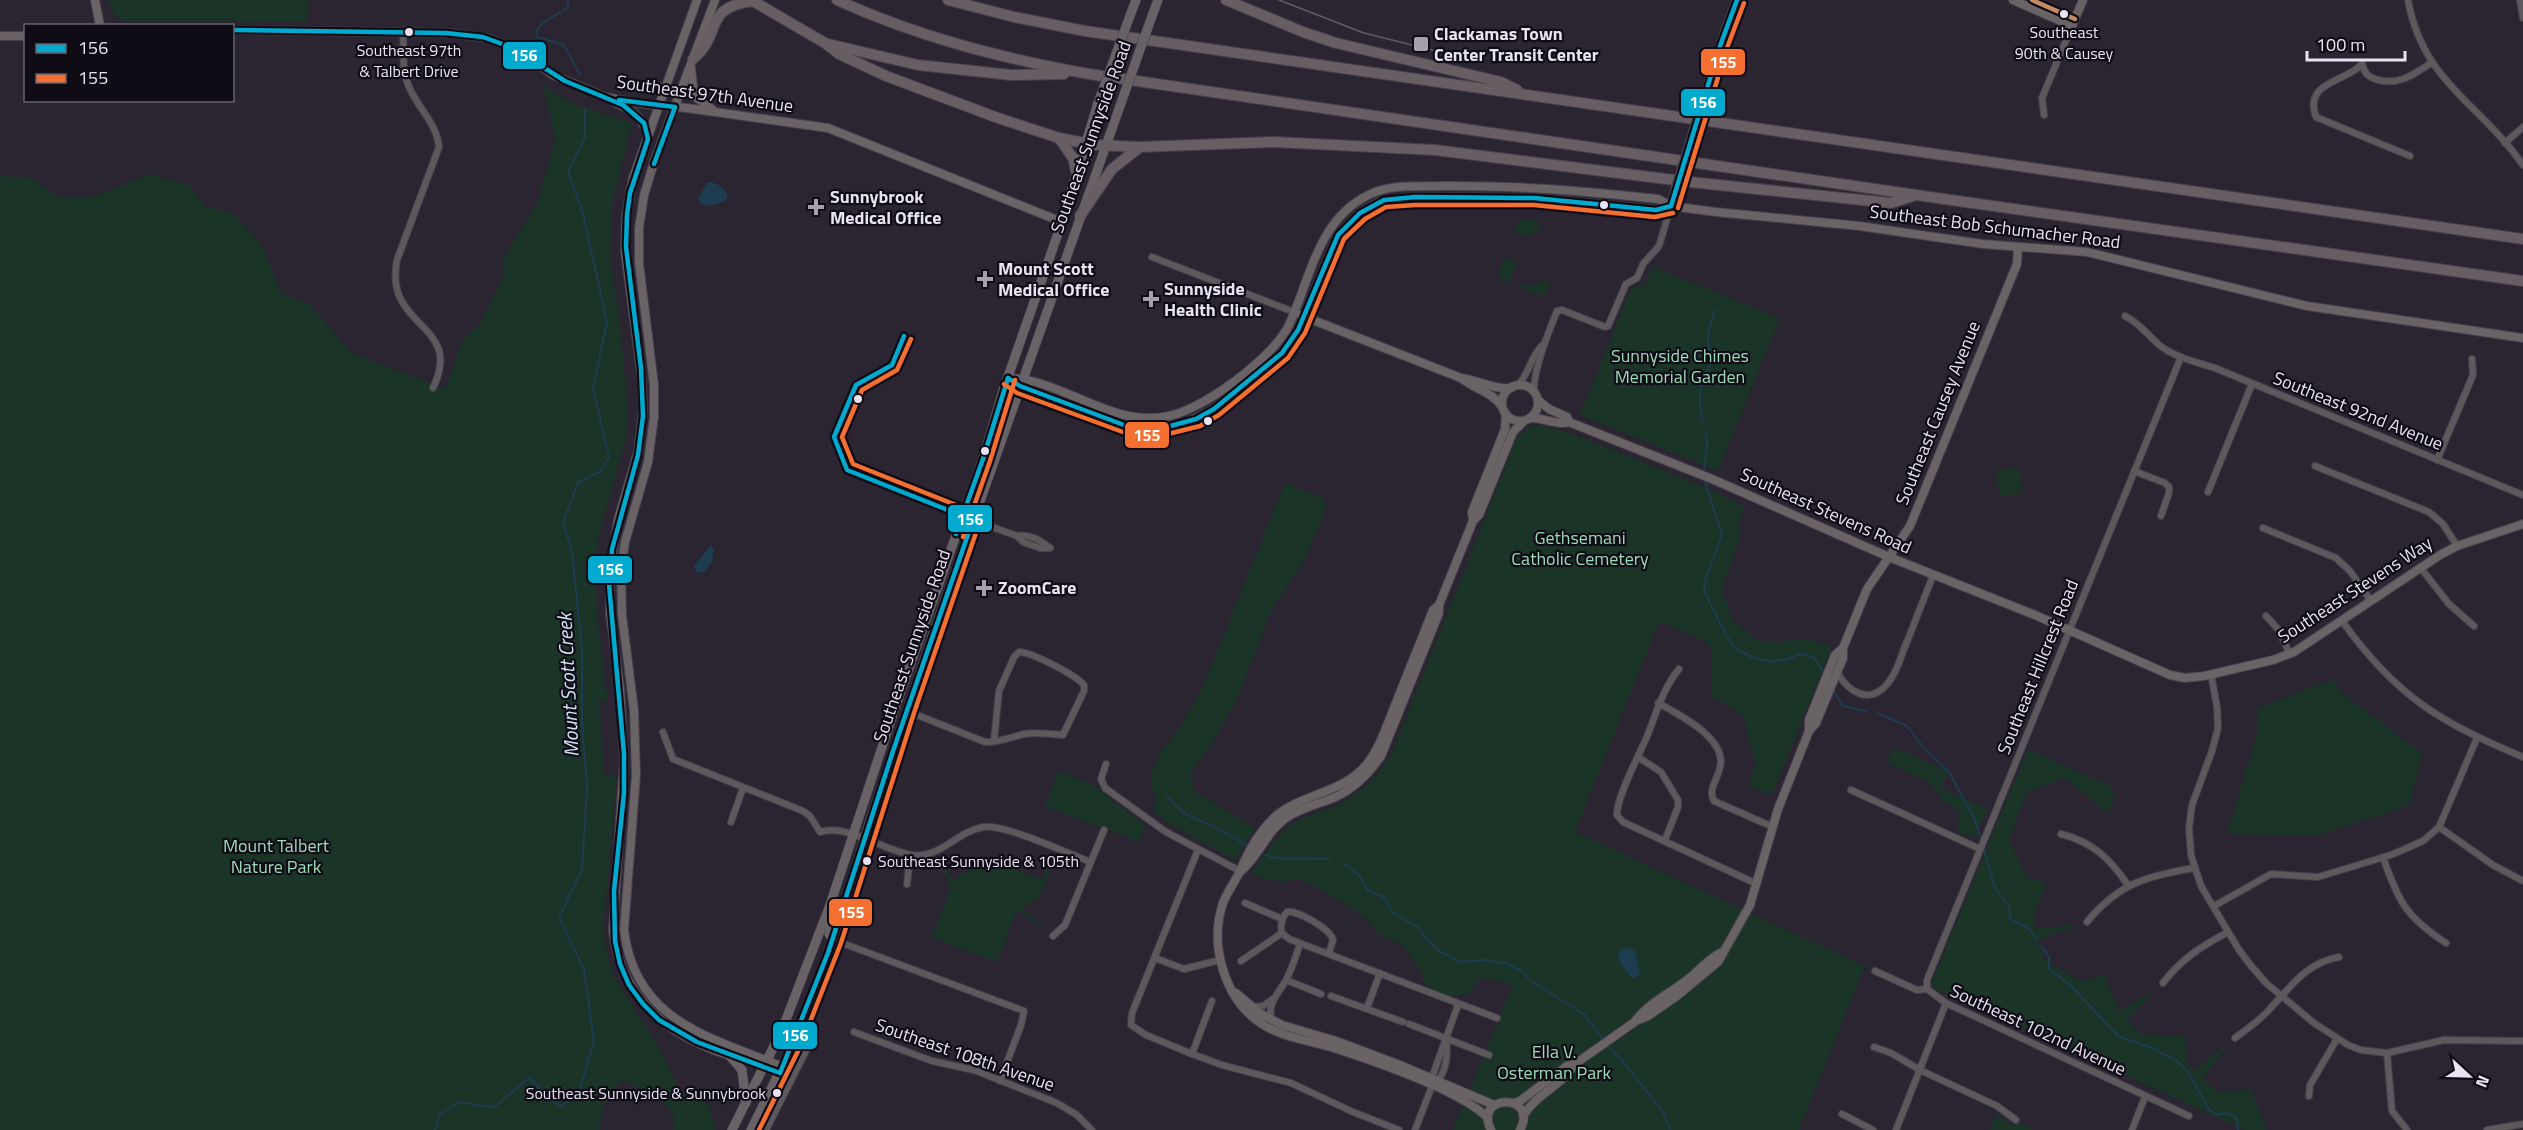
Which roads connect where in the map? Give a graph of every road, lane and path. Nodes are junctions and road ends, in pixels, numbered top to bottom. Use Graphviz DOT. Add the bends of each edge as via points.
graph roads {
  1 [pos="94,0"];
  2 [pos="697,0"];
  3 [pos="715,0"];
  4 [pos="752,0"];
  5 [pos="837,0"];
  6 [pos="948,0"];
  7 [pos="1136,0"];
  8 [pos="1158,0"];
  9 [pos="1226,0"];
  10 [pos="1238,0"];
  11 [pos="1737,0"];
  12 [pos="2013,0"];
  13 [pos="2083,0"];
  14 [pos="2408,0"];
  15 [pos="2520,0"];
  16 [pos="1246,9"];
  17 [pos="2523,18"];
  18 [pos="100,24"];
  19 [pos="2072,26"];
  20 [pos="234,30"];
  21 [pos="403,33"];
  22 [pos="0,36"];
  23 [pos="24,36"];
  24 [pos="825,43"];
  25 [pos="692,62"];
  26 [pos="2432,63"];
  27 [pos="1089,74"];
  28 [pos="1520,92"];
  29 [pos="605,97"];
  30 [pos="660,106"];
  31 [pos="675,107"];
  32 [pos="718,112"];
  33 [pos="2044,115"];
  34 [pos="2523,127"];
  35 [pos="648,136"];
  36 [pos="1059,138"];
  37 [pos="1085,142"];
  38 [pos="2505,143"];
  39 [pos="1105,146"];
  40 [pos="1140,147"];
  41 [pos="2410,156"];
  42 [pos="2523,165"];
  43 [pos="1076,171"];
  44 [pos="1916,195"];
  45 [pos="1671,206"];
  46 [pos="1080,216"];
  47 [pos="1062,222"];
  48 [pos="2523,240"];
  49 [pos="2018,247"];
  50 [pos="1152,257"];
  51 [pos="2523,281"];
  52 [pos="632,302"];
  53 [pos="1294,312"];
  54 [pos="1304,316"];
  55 [pos="2125,316"];
  56 [pos="2523,338"];
  57 [pos="1544,344"];
  58 [pos="2181,357"];
  59 [pos="2472,359"];
  60 [pos="652,365"];
  61 [pos="1008,378"];
  62 [pos="1461,378"];
  63 [pos="1022,382"];
  64 [pos="2253,384"];
  65 [pos="1514,386"];
  66 [pos="433,388"];
  67 [pos="1536,396"];
  68 [pos="1504,410"];
  69 [pos="1527,419"];
  70 [pos="1569,422"];
  71 [pos="2437,460"];
  72 [pos="2315,466"];
  73 [pos="2134,471"];
  74 [pos="2208,492"];
  75 [pos="2523,495"];
  76 [pos="2161,516"];
  77 [pos="973,520"];
  78 [pos="1473,520"];
  79 [pos="2523,524"];
  80 [pos="2263,528"];
  81 [pos="1017,536"];
  82 [pos="2457,546"];
  83 [pos="1889,557"];
  84 [pos="2420,567"];
  85 [pos="1933,576"];
  86 [pos="2371,601"];
  87 [pos="932,603"];
  88 [pos="2266,616"];
  89 [pos="2342,621"];
  90 [pos="2474,626"];
  91 [pos="2069,630"];
  92 [pos="934,631"];
  93 [pos="2290,654"];
  94 [pos="1678,669"];
  95 [pos="1834,672"];
  96 [pos="2211,674"];
  97 [pos="905,680"];
  98 [pos="1658,704"];
  99 [pos="907,711"];
  100 [pos="1809,731"];
  101 [pos="663,732"];
  102 [pos="2477,738"];
  103 [pos="994,741"];
  104 [pos="1638,757"];
  105 [pos="2523,757"];
  106 [pos="1106,764"];
  107 [pos="743,788"];
  108 [pos="1851,789"];
  109 [pos="731,822"];
  110 [pos="1773,827"];
  111 [pos="2439,827"];
  112 [pos="1104,830"];
  113 [pos="2061,834"];
  114 [pos="853,836"];
  115 [pos="865,840"];
  116 [pos="1665,840"];
  117 [pos="1980,849"];
  118 [pos="1198,850"];
  119 [pos="910,855"];
  120 [pos="2383,857"];
  121 [pos="1091,862"];
  122 [pos="2194,868"];
  123 [pos="1240,871"];
  124 [pos="2523,881"];
  125 [pos="907,884"];
  126 [pos="1757,884"];
  127 [pos="2128,885"];
  128 [pos="1245,903"];
  129 [pos="830,905"];
  130 [pos="2214,906"];
  131 [pos="1282,919"];
  132 [pos="2086,922"];
  133 [pos="2228,932"];
  134 [pos="1282,933"];
  135 [pos="1053,936"];
  136 [pos="834,939"];
  137 [pos="2446,943"];
  138 [pos="1300,944"];
  139 [pos="1329,953"];
  140 [pos="2339,957"];
  141 [pos="1155,958"];
  142 [pos="1220,960"];
  143 [pos="1241,961"];
  144 [pos="1875,971"];
  145 [pos="1380,973"];
  146 [pos="1286,980"];
  147 [pos="2163,983"];
  148 [pos="1927,989"];
  149 [pos="1236,993"];
  150 [pos="1321,994"];
  151 [pos="2280,994"];
  152 [pos="1331,996"];
  153 [pos="1274,998"];
  154 [pos="1212,1001"];
  155 [pos="1946,1003"];
  156 [pos="1458,1005"];
  157 [pos="1252,1007"];
  158 [pos="1367,1008"];
  159 [pos="1497,1018"];
  160 [pos="1272,1021"];
  161 [pos="854,1032"];
  162 [pos="1446,1038"];
  163 [pos="2235,1038"];
  164 [pos="2337,1039"];
  165 [pos="2523,1041"];
  166 [pos="1874,1047"];
  167 [pos="806,1051"];
  168 [pos="2387,1053"];
  169 [pos="1192,1054"];
  170 [pos="1489,1055"];
  171 [pos="730,1056"];
  172 [pos="767,1064"];
  173 [pos="1575,1064"];
  174 [pos="782,1070"];
  175 [pos="1920,1070"];
  176 [pos="1430,1077"];
  177 [pos="1000,1080"];
  178 [pos="1436,1083"];
  179 [pos="2309,1096"];
  180 [pos="2145,1097"];
  181 [pos="1514,1103"];
  182 [pos="746,1104"];
  183 [pos="1494,1106"];
  184 [pos="1842,1114"];
  185 [pos="1524,1116"];
  186 [pos="2189,1116"];
  187 [pos="1488,1118"];
  188 [pos="2016,1120"];
  189 [pos="2523,1124"];
  190 [pos="732,1130"];
  191 [pos="751,1130"];
  192 [pos="766,1130"];
  193 [pos="1092,1130"];
  194 [pos="1399,1130"];
  195 [pos="1415,1130"];
  196 [pos="1491,1130"];
  197 [pos="1520,1130"];
  198 [pos="1873,1130"];
  199 [pos="1896,1130"];
  200 [pos="2132,1130"];
  201 [pos="2407,1130"];
  202 [pos="2487,1130"];
  1 -- 18 [label="main road"];
  2 -- 30 [label="main road"];
  3 -- 25 [label="main road"];
  4 -- 24 [label="highway"];
  4 -- 25 [label="highway" via="723,10 706,48"];
  5 -- 27 [label="highway" via="948,43"];
  6 -- 28 [label="highway" via="1085,31"];
  7 -- 37 [label="main road, Southeast Sunnyside Road, bridge"];
  8 -- 39 [label="main road, Southeast Sunnyside Road, bridge"];
  9 -- 16 [label="highway"];
  10 -- 16 [label="highway"];
  11 -- 45 [label="main road, bridge"];
  12 -- 19 [label="main road"];
  13 -- 19 [label="main road"];
  14 -- 26 [label="street" via="2418,38"];
  15 -- 17 [label="street"];
  16 -- 28 [label="highway" via="1336,42 1501,82"];
  19 -- 33 [label="street" via="2042,98"];
  20 -- 21 [label="main road, Southeast 97th Avenue"];
  21 -- 29 [label="main road, Southeast 97th Avenue" via="493,39 520,51 571,84"];
  21 -- 66 [label="street" via="406,79 436,130 439,147 397,260 395,278 404,306 439,346 442,363"];
  22 -- 23 [label="main road"];
  24 -- 27 [label="highway" via="898,62 940,68 1011,75"];
  24 -- 36 [label="highway" via="838,54 917,89"];
  25 -- 31 [label="main road"];
  25 -- 32 [label="main road" via="694,96"];
  26 -- 38 [label="street"];
  26 -- 41 [label="street" via="2404,80 2390,83 2371,78 2362,64 2355,72 2320,90 2313,108 2316,117"];
  27 -- 44 [label="highway"];
  28 -- 48 [label="highway"];
  29 -- 30 [label="main road, Southeast 97th Avenue"];
  29 -- 35 [label="main road" via="639,116"];
  30 -- 31 [label="main road, Southeast 97th Avenue"];
  30 -- 35 [label="main road"];
  31 -- 32 [label="main road, Southeast 97th Avenue"];
  31 -- 60 [label="main road" via="646,187 639,228 639,263"];
  32 -- 47 [label="main road, Southeast 97th Avenue" via="828,128"];
  34 -- 38 [label="street"];
  35 -- 52 [label="main road" via="633,178 626,216 625,251"];
  36 -- 37 [label="highway"];
  36 -- 43 [label="highway" via="1073,158"];
  37 -- 39 [label="highway"];
  37 -- 43 [label="main road, Southeast Sunnyside Road"];
  38 -- 42 [label="street"];
  39 -- 40 [label="highway"];
  39 -- 46 [label="main road, Southeast Sunnyside Road"];
  40 -- 44 [label="highway" via="1275,142 1381,146 1891,203"];
  40 -- 46 [label="highway" via="1112,169"];
  43 -- 47 [label="main road, Southeast Sunnyside Road"];
  44 -- 51 [label="highway"];
  45 -- 49 [label="main road, Southeast Bob Schumacher Road"];
  45 -- 53 [label="main road, Southeast Bob Schumacher Road" via="1658,199 1535,187 1382,190 1354,203 1331,226"];
  45 -- 54 [label="main road, Southeast Bob Schumacher Road" via="1656,210 1534,198 1384,200 1360,213 1341,231"];
  45 -- 57 [label="street" via="1659,246 1637,278 1626,284 1608,326 1560,309"];
  46 -- 63 [label="main road, Southeast Sunnyside Road"];
  47 -- 61 [label="main road, Southeast Sunnyside Road"];
  49 -- 56 [label="main road, Southeast Bob Schumacher Road" via="2101,255 2307,306"];
  49 -- 83 [label="main road, Southeast Causey Avenue" via="2017,264 1918,507"];
  50 -- 53 [label="street"];
  52 -- 60 [label="main road" via="639,314 645,361"];
  52 -- 171 [label="main road" via="643,418 610,570 610,613 624,734 614,942 629,984 646,1006 678,1034"];
  53 -- 54 [label="main road"];
  53 -- 63 [label="main road" via="1279,340 1258,361 1203,403 1168,417 1123,414"];
  54 -- 62 [label="main road"];
  54 -- 63 [label="main road" via="1288,346 1266,368 1206,414 1169,427 1125,426"];
  55 -- 58 [label="street, Southeast 92nd Avenue" via="2137,322 2159,345"];
  57 -- 65 [label="street" via="1527,374"];
  57 -- 67 [label="street" via="1534,380"];
  58 -- 64 [label="street, Southeast 92nd Avenue"];
  58 -- 73 [label="street, Southeast Hillcrest Road"];
  59 -- 71 [label="street" via="2473,375"];
  60 -- 172 [label="main road" via="654,417 648,462 625,542 621,580 636,766 624,915 626,944 642,986 658,1006 692,1031"];
  61 -- 63 [label="main road"];
  61 -- 87 [label="main road, Southeast Sunnyside Road"];
  62 -- 65 [label="main road" via="1501,389"];
  62 -- 68 [label="main road" via="1495,397"];
  63 -- 77 [label="main road, Southeast Sunnyside Road"];
  64 -- 71 [label="street, Southeast 92nd Avenue"];
  64 -- 74 [label="street"];
  65 -- 67 [label="main road" via="1526,386"];
  65 -- 68 [label="main road" via="1504,394"];
  67 -- 69 [label="main road" via="1537,410"];
  67 -- 70 [label="main road, Southeast Stevens Road"];
  68 -- 69 [label="main road" via="1514,420"];
  68 -- 78 [label="main road" via="1505,429 1472,512"];
  69 -- 70 [label="main road, Southeast Stevens Road"];
  69 -- 78 [label="main road" via="1513,432 1479,515"];
  70 -- 83 [label="main road, Southeast Stevens Road" via="1718,481"];
  71 -- 75 [label="street, Southeast 92nd Avenue"];
  72 -- 82 [label="street" via="2428,512 2443,524"];
  73 -- 76 [label="street" via="2169,487"];
  73 -- 91 [label="street, Southeast Hillcrest Road"];
  77 -- 81 [label="street"];
  77 -- 92 [label="main road, Southeast Sunnyside Road"];
  78 -- 123 [label="main road" via="1380,742 1366,765 1338,787 1284,810 1244,859"];
  79 -- 82 [label="main road, Southeast Stevens Way"];
  80 -- 86 [label="street" via="2336,558"];
  82 -- 84 [label="main road, Southeast Stevens Way"];
  83 -- 85 [label="main road, Southeast Stevens Road"];
  83 -- 95 [label="main road, Southeast Causey Avenue" via="1867,589 1843,648 1843,658"];
  84 -- 86 [label="main road, Southeast Stevens Way"];
  84 -- 90 [label="street" via="2449,604"];
  85 -- 91 [label="main road, Southeast Stevens Road"];
  85 -- 95 [label="street" via="1890,682 1866,694 1844,685"];
  86 -- 89 [label="main road, Southeast Stevens Way"];
  87 -- 92 [label="main road" via="935,611 930,627"];
  87 -- 97 [label="main road, Southeast Sunnyside Road"];
  88 -- 93 [label="street" via="2278,629"];
  89 -- 93 [label="main road, Southeast Stevens Way"];
  89 -- 102 [label="street" via="2373,662 2408,695 2445,722"];
  91 -- 96 [label="main road, Southeast Stevens Way" via="2170,675 2192,678"];
  91 -- 117 [label="street, Southeast Hillcrest Road"];
  92 -- 99 [label="main road, Southeast Sunnyside Road"];
  93 -- 96 [label="main road, Southeast Stevens Way"];
  94 -- 98 [label="street"];
  95 -- 100 [label="main road, Southeast Causey Avenue" via="1824,705"];
  95 -- 100 [label="main road, Southeast Causey Avenue" via="1819,695"];
  96 -- 122 [label="street" via="2218,728 2190,813"];
  97 -- 99 [label="main road" via="908,690 902,706"];
  97 -- 114 [label="main road, Southeast Sunnyside Road"];
  98 -- 104 [label="street"];
  98 -- 110 [label="street" via="1714,741 1721,764 1711,791 1713,801"];
  99 -- 103 [label="street" via="985,742"];
  99 -- 115 [label="main road, Southeast Sunnyside Road"];
  100 -- 110 [label="main road, Southeast Causey Avenue"];
  101 -- 107 [label="street" via="673,759"];
  102 -- 105 [label="street"];
  102 -- 111 [label="street"];
  103 -- 103 [label="street" via="999,691 1018,652 1025,652 1084,685 1065,734 1026,734"];
  104 -- 116 [label="street" via="1661,772 1678,800"];
  104 -- 116 [label="street" via="1617,815 1623,822"];
  106 -- 118 [label="street" via="1101,779 1105,788"];
  107 -- 109 [label="street"];
  107 -- 114 [label="street" via="807,813 820,832 833,830"];
  108 -- 117 [label="street"];
  110 -- 126 [label="main road, Southeast Causey Avenue"];
  111 -- 120 [label="street" via="2418,844"];
  111 -- 124 [label="street"];
  112 -- 121 [label="street"];
  113 -- 127 [label="street" via="2095,848"];
  114 -- 115 [label="street"];
  114 -- 129 [label="main road, Southeast Sunnyside Road"];
  115 -- 119 [label="street"];
  115 -- 136 [label="main road, Southeast Sunnyside Road"];
  116 -- 126 [label="street"];
  117 -- 148 [label="street, Southeast Hillcrest Road" via="1927,980"];
  118 -- 123 [label="street"];
  118 -- 141 [label="street"];
  119 -- 121 [label="street" via="930,854 972,830 992,827"];
  119 -- 125 [label="street"];
  120 -- 130 [label="street" via="2318,876 2271,874"];
  120 -- 137 [label="street" via="2408,914"];
  121 -- 135 [label="street" via="1065,925"];
  122 -- 127 [label="street"];
  122 -- 130 [label="street"];
  123 -- 142 [label="main road" via="1220,913"];
  126 -- 173 [label="main road, Southeast Causey Avenue" via="1740,926 1718,962 1648,1016"];
  127 -- 132 [label="street" via="2106,899"];
  128 -- 131 [label="street"];
  129 -- 136 [label="main road" via="833,917 829,934"];
  129 -- 172 [label="main road, Southeast Sunnyside Road"];
  130 -- 133 [label="street"];
  131 -- 134 [label="street"];
  131 -- 139 [label="street" via="1287,912 1293,912 1328,930 1333,940"];
  133 -- 147 [label="street" via="2192,952"];
  133 -- 151 [label="street" via="2252,967"];
  134 -- 138 [label="street"];
  134 -- 143 [label="street"];
  136 -- 174 [label="main road, Southeast Sunnyside Road"];
  136 -- 177 [label="street" via="1024,1011"];
  138 -- 139 [label="street"];
  138 -- 146 [label="street"];
  139 -- 145 [label="street"];
  140 -- 151 [label="street" via="2305,972"];
  141 -- 142 [label="street" via="1184,969"];
  141 -- 169 [label="street" via="1132,1013 1131,1025"];
  142 -- 149 [label="main road"];
  144 -- 148 [label="street, Southeast 102nd Avenue" via="1917,990"];
  145 -- 156 [label="street"];
  145 -- 158 [label="street"];
  146 -- 150 [label="street"];
  146 -- 153 [label="street"];
  148 -- 155 [label="street, Southeast 102nd Avenue"];
  149 -- 157 [label="main road"];
  149 -- 178 [label="main road" via="1248,1013 1278,1032"];
  151 -- 163 [label="street" via="2266,1013"];
  151 -- 164 [label="street"];
  152 -- 158 [label="street"];
  153 -- 157 [label="street" via="1263,1006"];
  153 -- 160 [label="street"];
  154 -- 169 [label="street"];
  155 -- 175 [label="street"];
  155 -- 180 [label="street, Southeast 102nd Avenue"];
  156 -- 159 [label="street"];
  156 -- 162 [label="street"];
  157 -- 160 [label="main road"];
  158 -- 162 [label="street"];
  160 -- 176 [label="main road"];
  161 -- 177 [label="street, Southeast 108th Avenue" via="932,1061"];
  162 -- 170 [label="street"];
  162 -- 176 [label="street"];
  162 -- 178 [label="street" via="1448,1053"];
  164 -- 168 [label="street" via="2361,1050"];
  164 -- 179 [label="street" via="2310,1085"];
  165 -- 168 [label="street" via="2444,1040"];
  166 -- 175 [label="street"];
  167 -- 192 [label="street"];
  168 -- 201 [label="street" via="2392,1111"];
  169 -- 194 [label="street" via="1291,1083"];
  171 -- 172 [label="main road"];
  171 -- 182 [label="main road" via="740,1066"];
  172 -- 174 [label="main road"];
  172 -- 182 [label="main road, Southeast Sunnyside Road"];
  173 -- 181 [label="main road, Southeast Causey Avenue"];
  173 -- 185 [label="main road, Southeast Causey Avenue"];
  174 -- 191 [label="main road, Southeast Sunnyside Road"];
  175 -- 188 [label="street"];
  175 -- 199 [label="street"];
  176 -- 178 [label="main road"];
  177 -- 193 [label="street, Southeast 108th Avenue" via="1068,1108"];
  178 -- 183 [label="main road"];
  178 -- 187 [label="main road"];
  178 -- 195 [label="street"];
  180 -- 186 [label="street, Southeast 102nd Avenue"];
  180 -- 200 [label="street"];
  181 -- 183 [label="main road" via="1507,1101"];
  181 -- 185 [label="main road"];
  182 -- 190 [label="main road, Southeast Sunnyside Road"];
  183 -- 187 [label="main road"];
  184 -- 198 [label="street"];
  185 -- 197 [label="main road"];
  187 -- 196 [label="main road"];
  189 -- 202 [label="street"];
}
